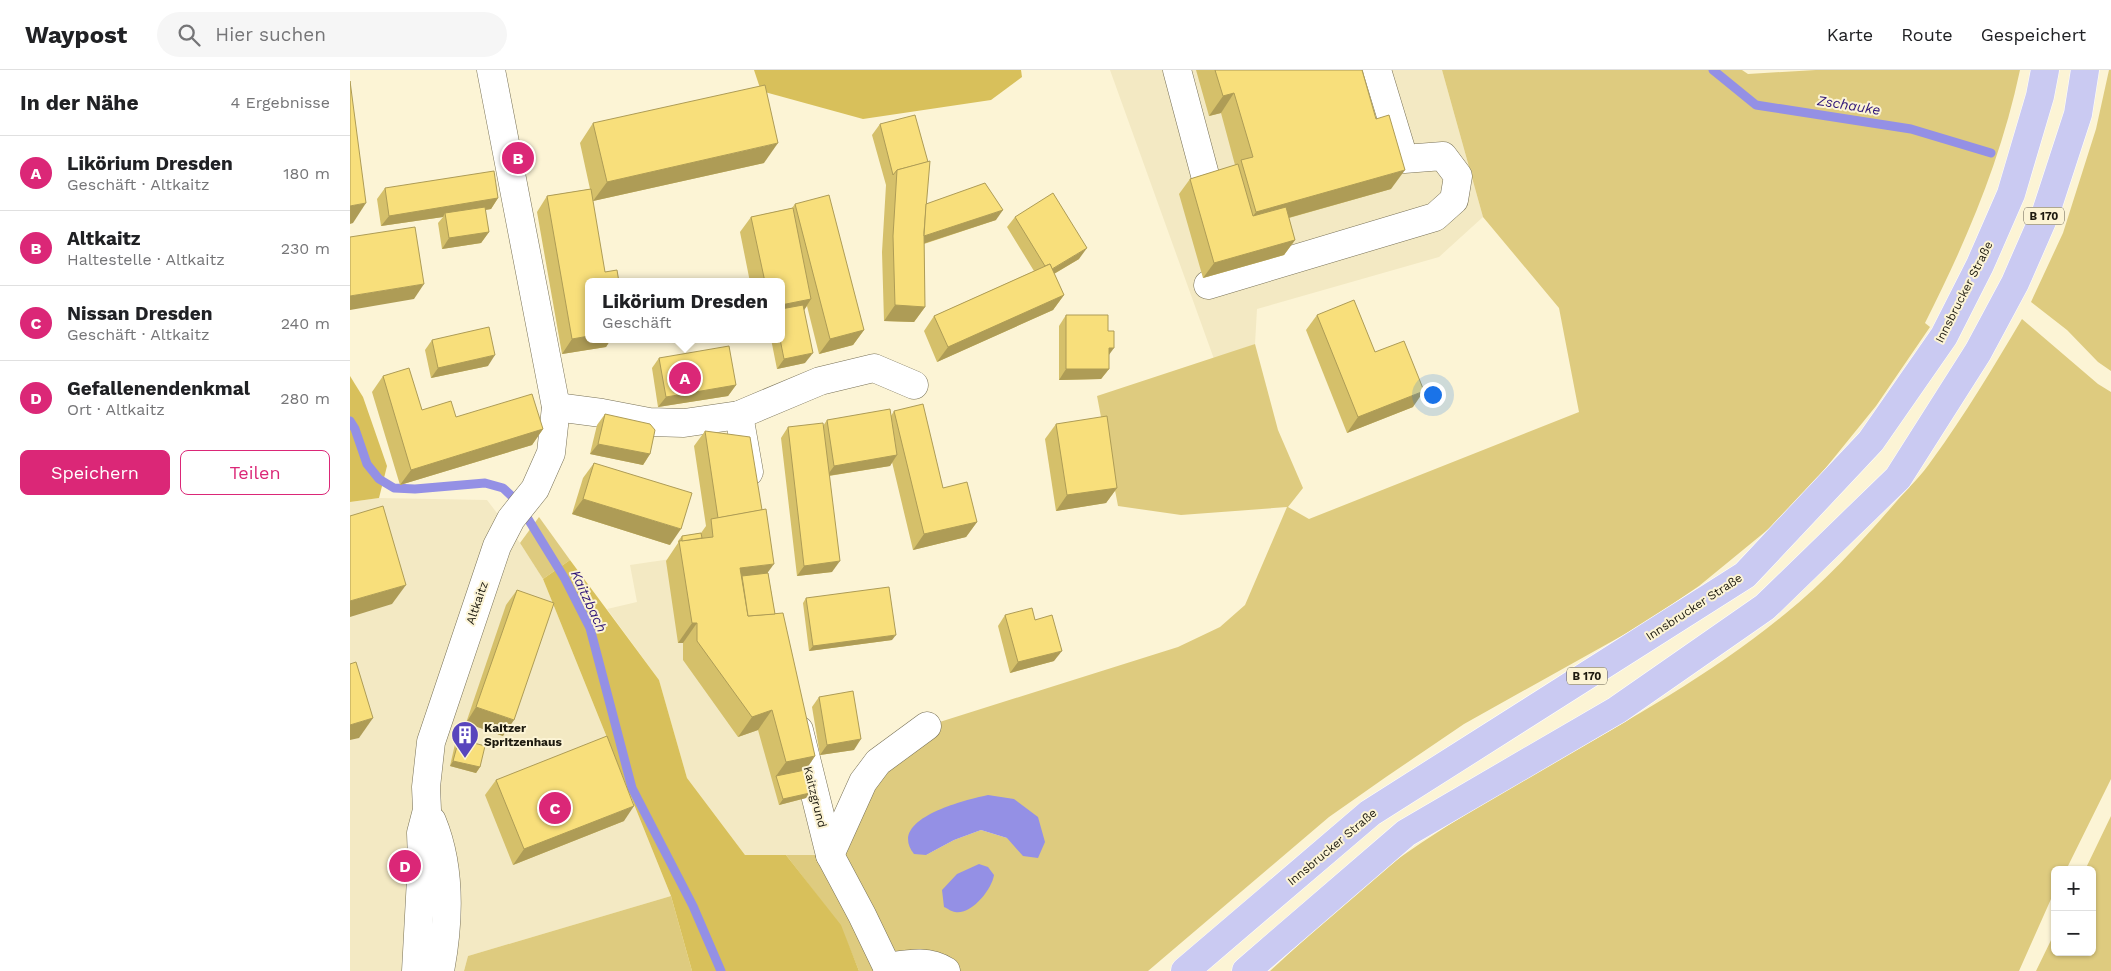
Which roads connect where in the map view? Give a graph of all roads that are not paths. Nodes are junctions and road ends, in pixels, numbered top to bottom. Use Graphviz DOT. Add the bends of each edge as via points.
graph roads {
  1 [pos="492,70"];
  2 [pos="1177,70"];
  3 [pos="1377,70"];
  4 [pos="2045,70"];
  5 [pos="2085,70"];
  6 [pos="1205,175"];
  7 [pos="1208,285"];
  8 [pos="914,385"];
  9 [pos="556,407"];
  10 [pos="739,415"];
  11 [pos="754,501"];
  12 [pos="792,702"];
  13 [pos="927,726"];
  14 [pos="427,810"];
  15 [pos="830,855"];
  16 [pos="888,969"];
  17 [pos="416,971"];
  18 [pos="440,971"];
  19 [pos="946,971"];
  20 [pos="1185,971"];
  21 [pos="1246,971"];
  1 -- 9 [label="street, Altkaitz"];
  2 -- 6 [label="street"];
  3 -- 7 [label="street" via="1404,159 1443,156 1458,176 1454,200 1435,217"];
  4 -- 20 [label="main road, Innsbrucker Straße / B 170" via="2011,194 1944,336 1871,441 1745,575 1370,813"];
  5 -- 21 [label="main road, B 170" via="2078,114 2046,212 2015,283 1978,352 1898,478 1765,607 1618,710 1406,833"];
  8 -- 10 [label="street" via="874,368 820,381"];
  9 -- 10 [label="street" via="649,422 684,423"];
  9 -- 14 [label="street, Altkaitz" via="551,453 535,489 511,519 497,546 431,742"];
  10 -- 11 [label="street"];
  12 -- 15 [label="street, Kaitzgrund"];
  13 -- 15 [label="street, Kaitzgrund" via="873,768 863,782"];
  14 -- 17 [label="street, Altkaitz" via="421,833"];
  14 -- 18 [label="street, Altkaitz" via="438,835 446,890 445,943"];
  15 -- 16 [label="street, Kaitzgrund"];
  16 -- 19 [label="street, Kaitzgrund" via="919,962"];
}
